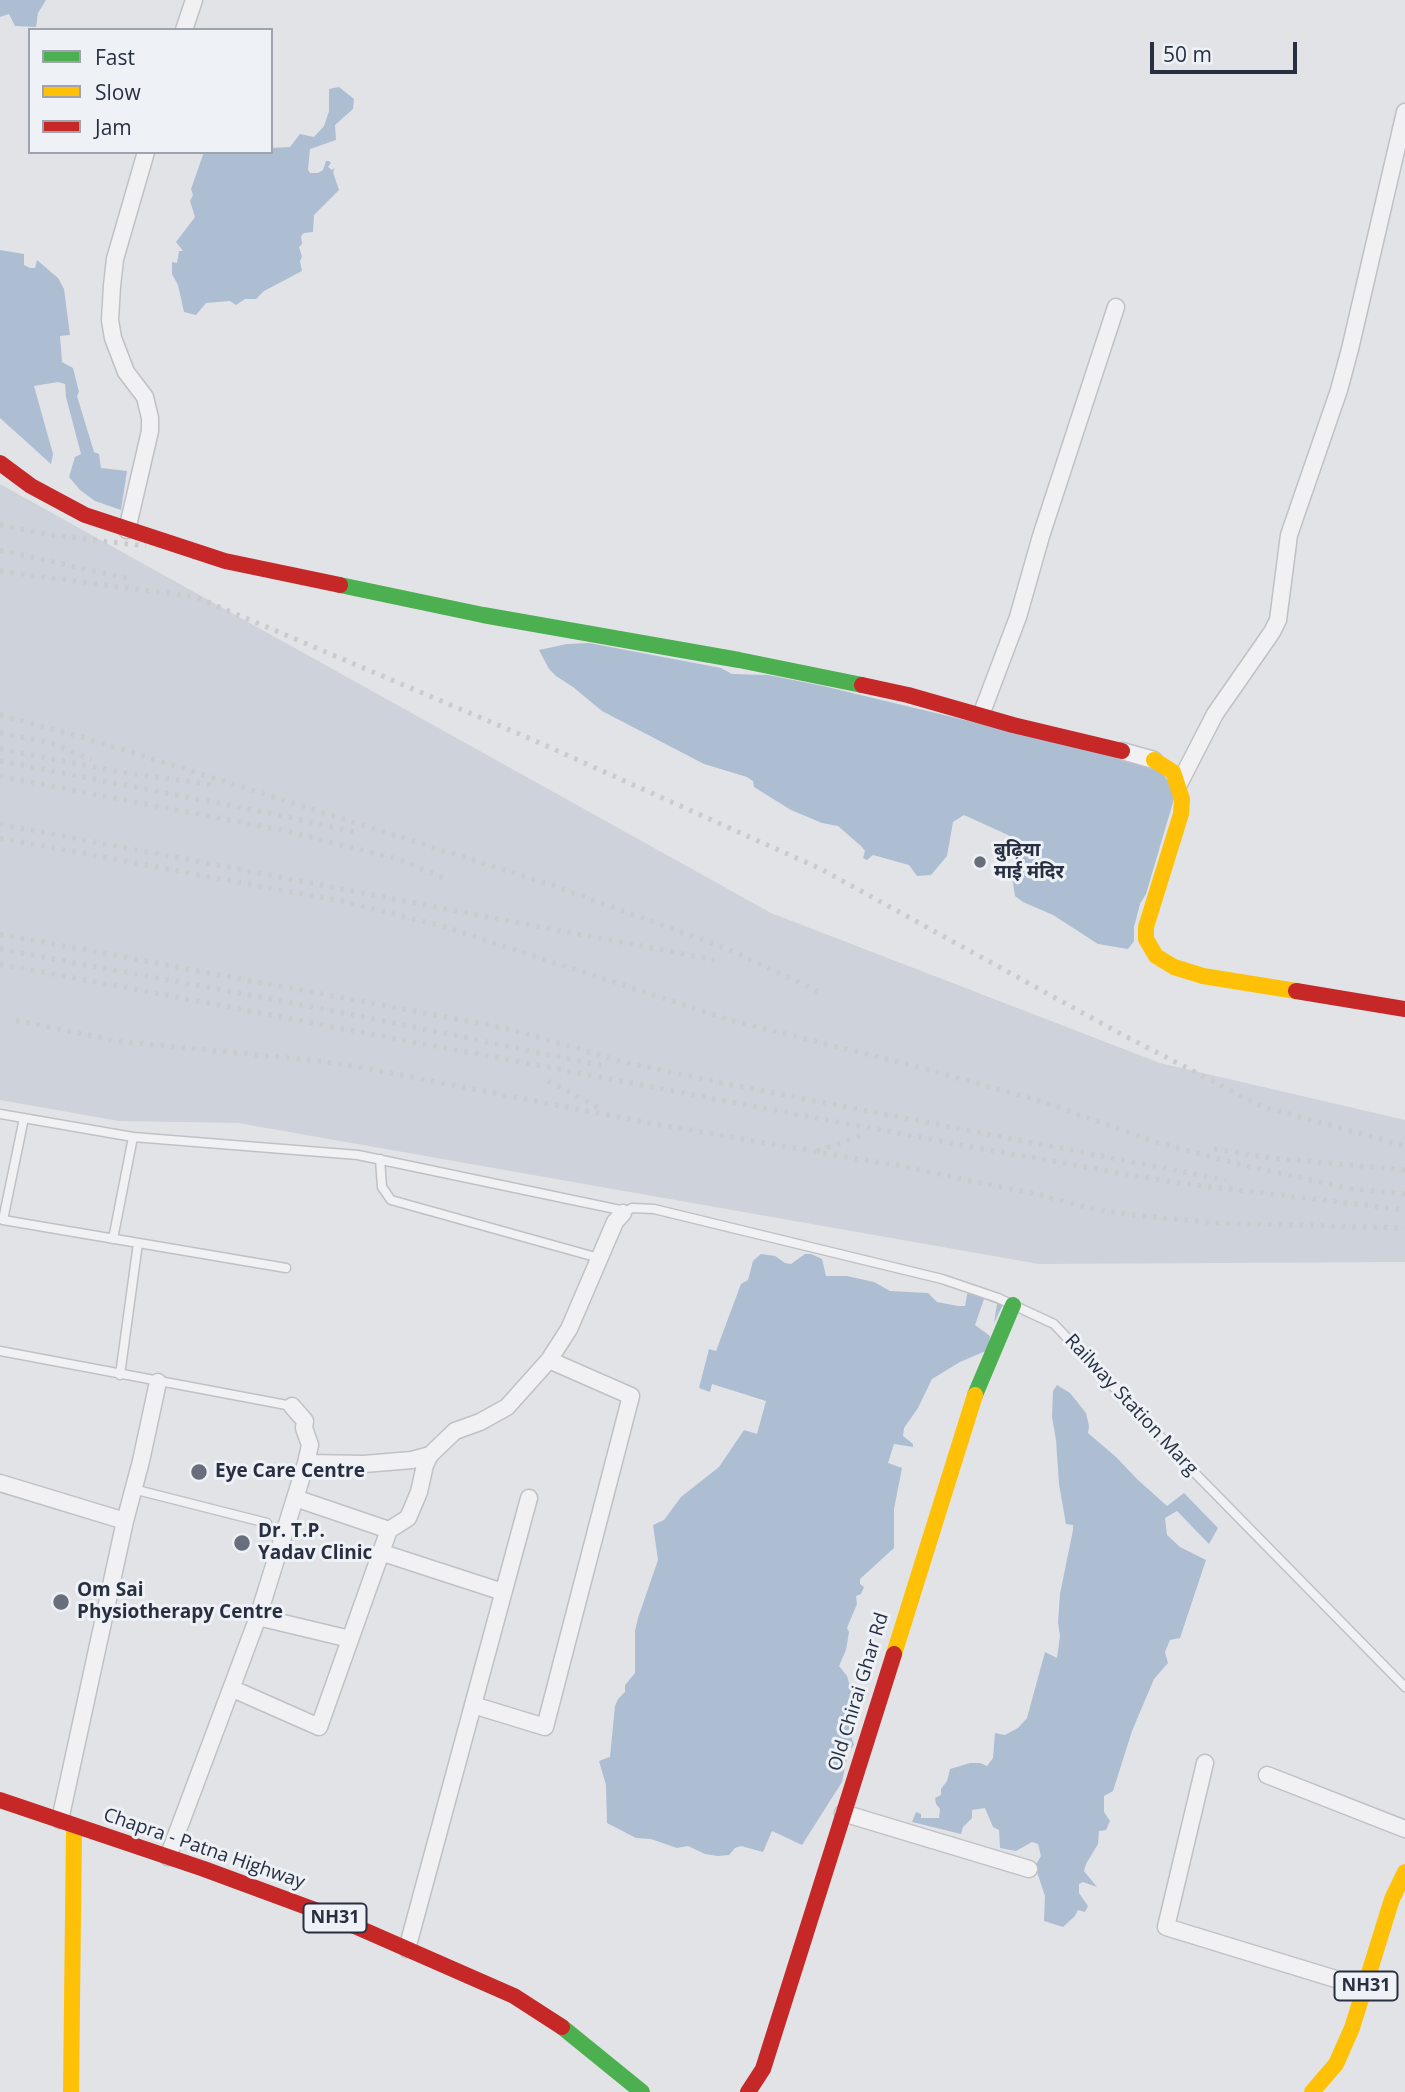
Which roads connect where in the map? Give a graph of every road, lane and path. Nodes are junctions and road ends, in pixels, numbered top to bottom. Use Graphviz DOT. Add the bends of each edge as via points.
graph roads {
  1 [pos="194,0"];
  2 [pos="185,28"];
  3 [pos="1405,111"];
  4 [pos="145,154"];
  5 [pos="1116,307"];
  6 [pos="0,463"];
  7 [pos="127,530"];
  8 [pos="981,715"];
  9 [pos="1122,751"];
  10 [pos="1154,760"];
  11 [pos="1179,784"];
  12 [pos="1405,1009"];
  13 [pos="0,1114"];
  14 [pos="24,1118"];
  15 [pos="133,1137"];
  16 [pos="380,1159"];
  17 [pos="624,1212"];
  18 [pos="113,1239"];
  19 [pos="138,1243"];
  20 [pos="599,1258"];
  21 [pos="286,1268"];
  22 [pos="1013,1305"];
  23 [pos="0,1351"];
  24 [pos="549,1360"];
  25 [pos="120,1375"];
  26 [pos="158,1382"];
  27 [pos="292,1406"];
  28 [pos="430,1455"];
  29 [pos="306,1463"];
  30 [pos="0,1483"];
  31 [pos="133,1489"];
  32 [pos="295,1498"];
  33 [pos="529,1498"];
  34 [pos="124,1521"];
  35 [pos="267,1523"];
  36 [pos="389,1530"];
  37 [pos="380,1552"];
  38 [pos="503,1592"];
  39 [pos="258,1617"];
  40 [pos="350,1639"];
  41 [pos="1405,1688"];
  42 [pos="233,1689"];
  43 [pos="473,1704"];
  44 [pos="1205,1763"];
  45 [pos="1267,1775"];
  46 [pos="0,1800"];
  47 [pos="843,1813"];
  48 [pos="67,1823"];
  49 [pos="1405,1829"];
  50 [pos="169,1857"];
  51 [pos="1029,1869"];
  52 [pos="1405,1872"];
  53 [pos="407,1949"];
  54 [pos="1365,1988"];
  55 [pos="71,2092"];
  56 [pos="642,2092"];
  57 [pos="748,2092"];
  58 [pos="1312,2092"];
  1 -- 2 [label="street"];
  3 -- 11 [label="street" via="1339,390 1289,535 1278,620 1215,715"];
  4 -- 7 [label="street" via="111,286 110,320 118,355 145,397 150,418"];
  5 -- 8 [label="street" via="1018,617"];
  6 -- 7 [label="main road" via="62,503"];
  7 -- 8 [label="main road" via="225,561 483,615 739,660"];
  8 -- 9 [label="main road"];
  9 -- 10 [label="street"];
  10 -- 11 [label="main road" via="1173,772"];
  11 -- 12 [label="main road" via="1181,814 1146,927 1146,939 1156,956 1203,976"];
  13 -- 14 [label="lane, Railway Station Marg"];
  14 -- 15 [label="lane, Railway Station Marg"];
  14 -- 18 [label="lane" via="3,1220"];
  15 -- 16 [label="lane, Railway Station Marg"];
  15 -- 18 [label="lane"];
  16 -- 17 [label="lane, Railway Station Marg"];
  16 -- 20 [label="lane" via="382,1187 391,1200"];
  17 -- 20 [label="street"];
  17 -- 22 [label="lane, Railway Station Marg" via="654,1209 942,1279"];
  18 -- 19 [label="lane"];
  19 -- 21 [label="lane"];
  19 -- 25 [label="lane"];
  20 -- 24 [label="street" via="569,1329"];
  22 -- 41 [label="lane, Railway Station Marg" via="1054,1324 1067,1336"];
  22 -- 47 [label="main road, Old Chirai Ghar Rd" via="975,1395"];
  23 -- 25 [label="lane"];
  24 -- 28 [label="street" via="507,1407 455,1431"];
  24 -- 43 [label="street" via="631,1396 545,1727"];
  25 -- 26 [label="lane"];
  26 -- 27 [label="lane"];
  26 -- 31 [label="street"];
  27 -- 29 [label="street" via="305,1421 310,1446"];
  28 -- 29 [label="street" via="364,1464"];
  28 -- 36 [label="street" via="408,1518"];
  29 -- 32 [label="street"];
  30 -- 34 [label="street"];
  31 -- 34 [label="street"];
  31 -- 35 [label="lane"];
  32 -- 36 [label="street"];
  32 -- 39 [label="street"];
  33 -- 38 [label="street"];
  34 -- 48 [label="street"];
  36 -- 37 [label="street"];
  37 -- 38 [label="street"];
  37 -- 40 [label="street"];
  38 -- 43 [label="street"];
  39 -- 40 [label="street"];
  39 -- 42 [label="street"];
  40 -- 42 [label="street" via="319,1727"];
  42 -- 50 [label="street"];
  43 -- 53 [label="street"];
  44 -- 54 [label="street" via="1166,1927"];
  45 -- 49 [label="street"];
  46 -- 48 [label="main road, Chapra - Patna Highway / NH31"];
  47 -- 51 [label="street"];
  47 -- 57 [label="main road, Old Chirai Ghar Rd" via="763,2069"];
  48 -- 50 [label="main road, Chapra - Patna Highway / NH31"];
  48 -- 55 [label="main road"];
  50 -- 53 [label="main road, Chapra - Patna Highway / NH31" via="334,1917"];
  52 -- 54 [label="main road, NH31"];
  53 -- 56 [label="main road, Chapra - Patna Highway / NH31" via="514,1996 559,2024"];
  54 -- 58 [label="main road, NH31" via="1336,2064"];
}
